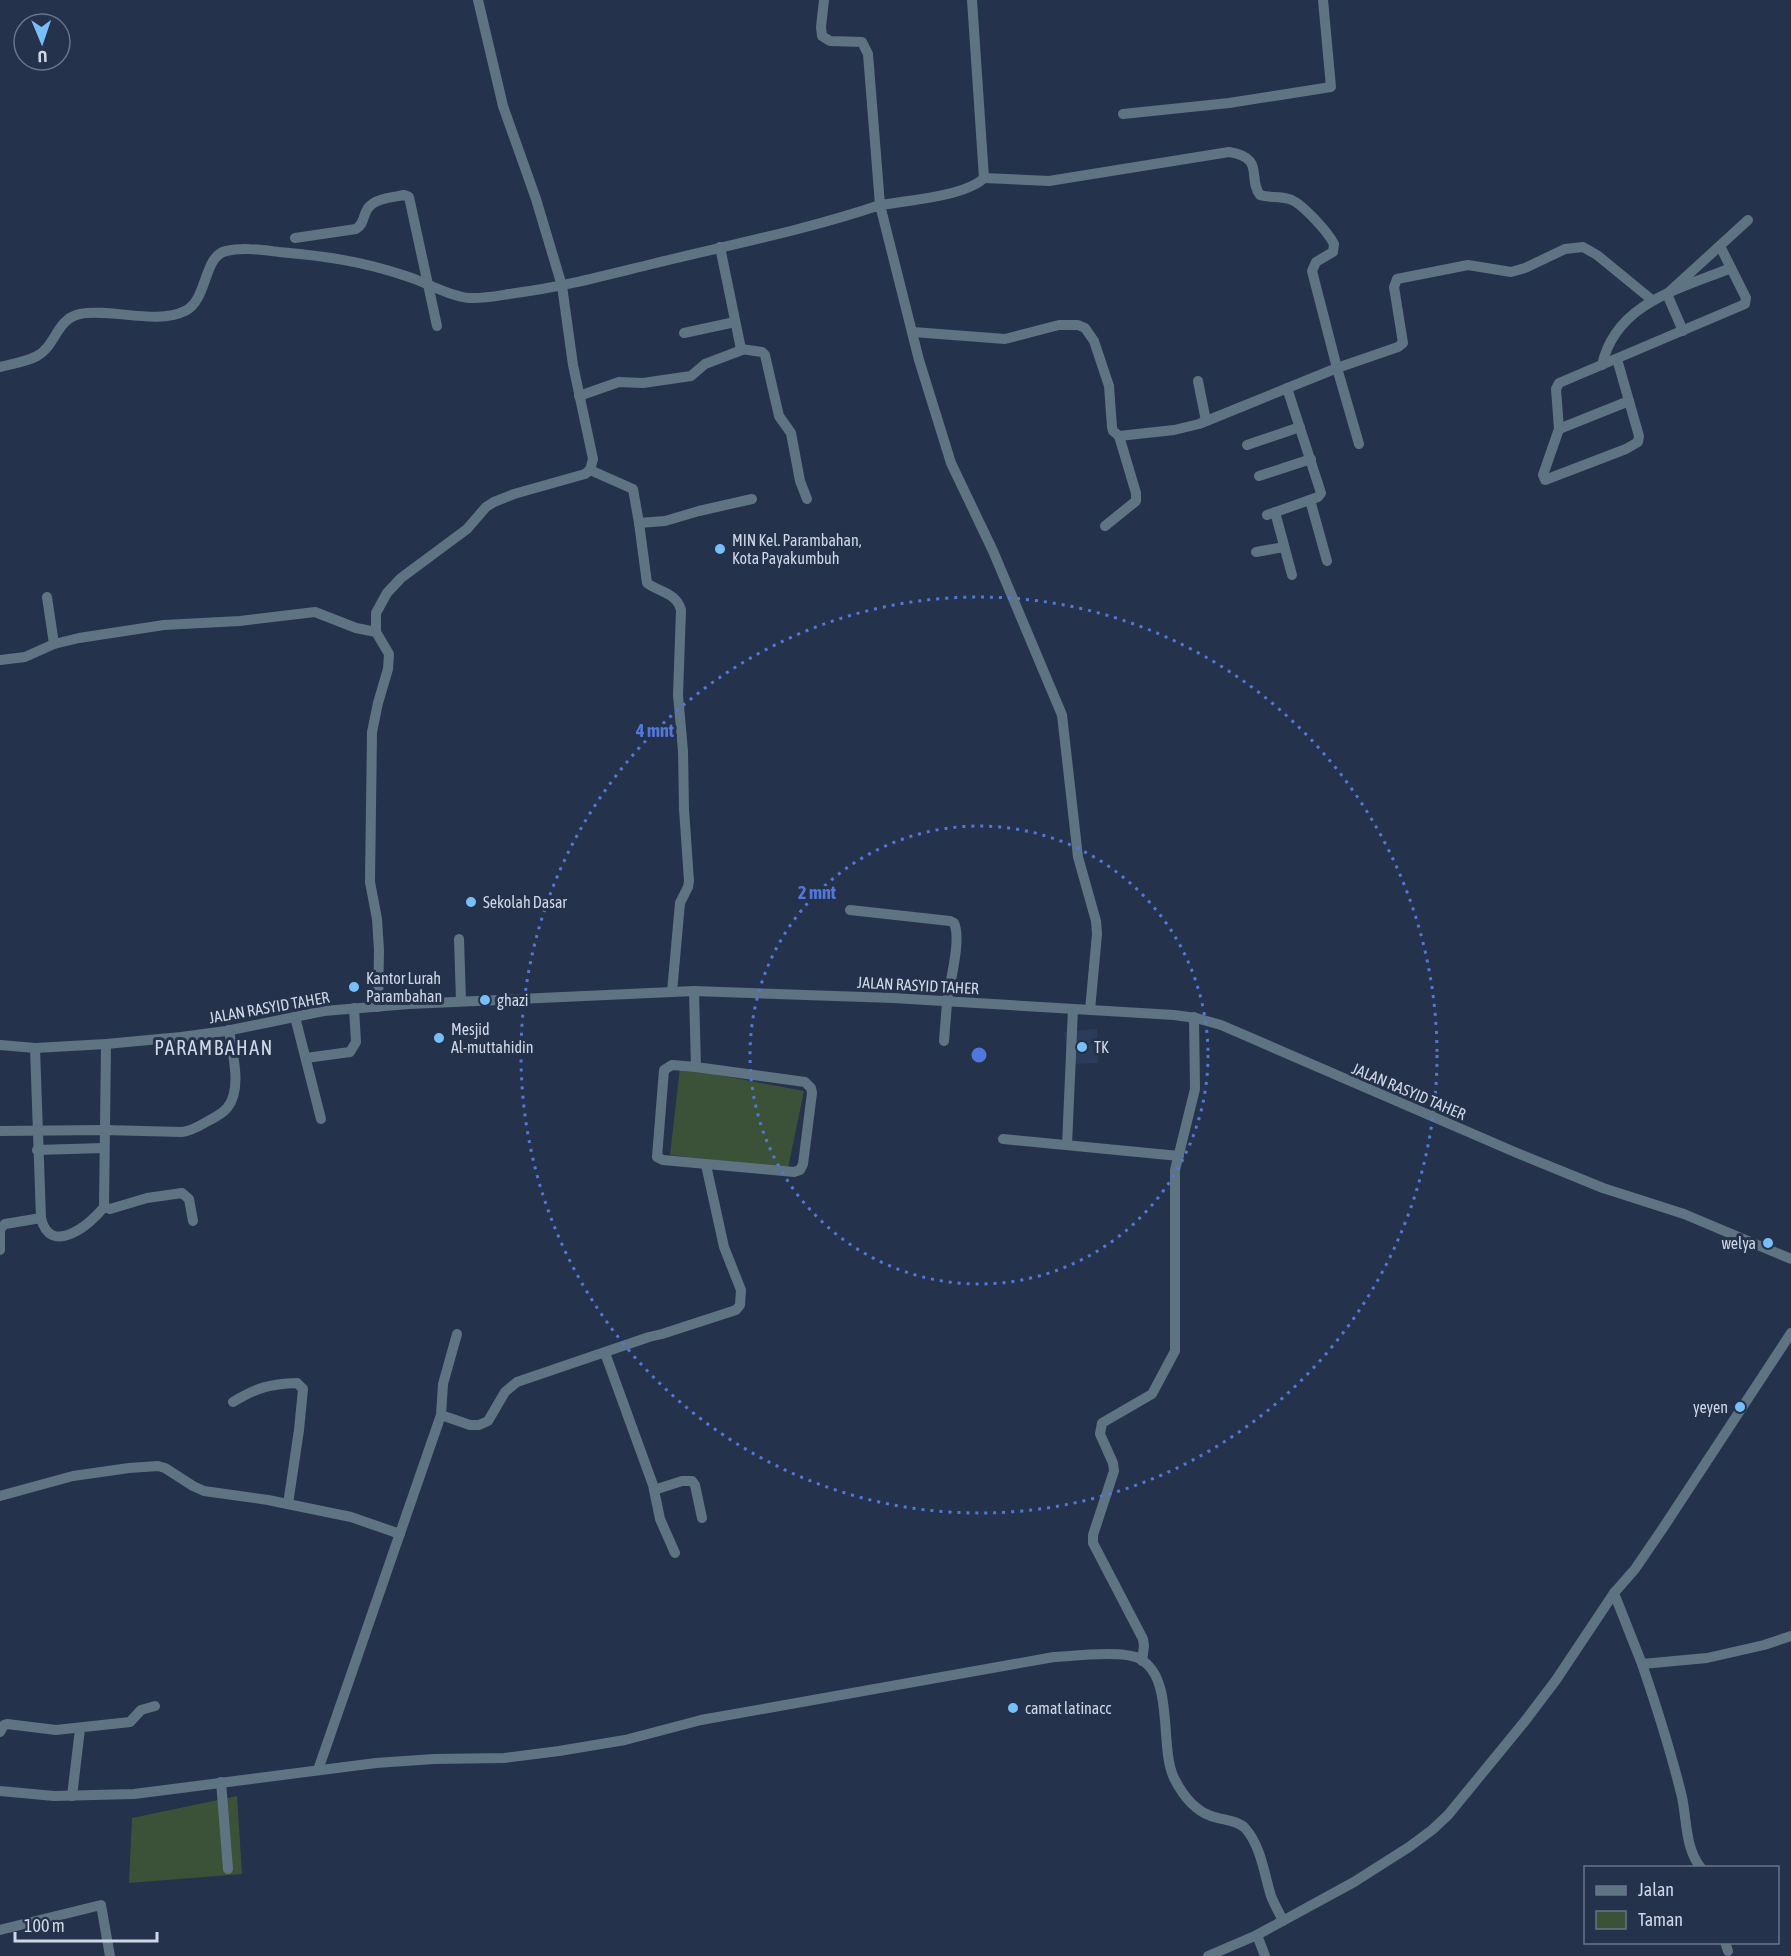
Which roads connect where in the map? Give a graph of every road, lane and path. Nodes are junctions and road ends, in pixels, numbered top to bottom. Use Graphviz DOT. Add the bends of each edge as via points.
graph roads {
  1 [pos="478,0"];
  2 [pos="824,0"];
  3 [pos="972,0"];
  4 [pos="1323,0"];
  5 [pos="1123,114"];
  6 [pos="984,178"];
  7 [pos="880,205"];
  8 [pos="1748,220"];
  9 [pos="295,238"];
  10 [pos="1720,246"];
  11 [pos="720,247"];
  12 [pos="1731,267"];
  13 [pos="426,283"];
  14 [pos="562,286"];
  15 [pos="1667,294"];
  16 [pos="1652,300"];
  17 [pos="735,322"];
  18 [pos="437,326"];
  19 [pos="1683,331"];
  20 [pos="912,332"];
  21 [pos="684,333"];
  22 [pos="742,351"];
  23 [pos="1617,359"];
  24 [pos="1602,365"];
  25 [pos="0,367"];
  26 [pos="1337,368"];
  27 [pos="1198,381"];
  28 [pos="1287,388"];
  29 [pos="579,396"];
  30 [pos="1629,402"];
  31 [pos="1206,421"];
  32 [pos="1300,427"];
  33 [pos="1559,429"];
  34 [pos="1119,436"];
  35 [pos="1359,444"];
  36 [pos="1247,445"];
  37 [pos="1311,459"];
  38 [pos="590,470"];
  39 [pos="1259,476"];
  40 [pos="752,499"];
  41 [pos="807,499"];
  42 [pos="1310,500"];
  43 [pos="639,523"];
  44 [pos="1105,526"];
  45 [pos="1284,547"];
  46 [pos="1256,552"];
  47 [pos="1327,561"];
  48 [pos="1292,575"];
  49 [pos="46,597"];
  50 [pos="376,632"];
  51 [pos="54,644"];
  52 [pos="0,660"];
  53 [pos="850,910"];
  54 [pos="459,939"];
  55 [pos="694,991"];
  56 [pos="672,992"];
  57 [pos="461,1001"];
  58 [pos="947,1001"];
  59 [pos="378,1006"];
  60 [pos="354,1008"];
  61 [pos="1073,1009"];
  62 [pos="1090,1010"];
  63 [pos="295,1017"];
  64 [pos="1194,1017"];
  65 [pos="229,1030"];
  66 [pos="944,1041"];
  67 [pos="106,1044"];
  68 [pos="0,1045"];
  69 [pos="35,1048"];
  70 [pos="306,1058"];
  71 [pos="696,1067"];
  72 [pos="321,1119"];
  73 [pos="37,1130"];
  74 [pos="104,1130"];
  75 [pos="0,1131"];
  76 [pos="1003,1139"];
  77 [pos="1067,1145"];
  78 [pos="104,1148"];
  79 [pos="37,1150"];
  80 [pos="1179,1156"];
  81 [pos="706,1165"];
  82 [pos="104,1207"];
  83 [pos="40,1218"];
  84 [pos="193,1221"];
  85 [pos="0,1230"];
  86 [pos="0,1250"];
  87 [pos="1791,1259"];
  88 [pos="1791,1333"];
  89 [pos="457,1334"];
  90 [pos="604,1353"];
  91 [pos="233,1402"];
  92 [pos="441,1415"];
  93 [pos="654,1490"];
  94 [pos="0,1496"];
  95 [pos="288,1504"];
  96 [pos="702,1518"];
  97 [pos="400,1534"];
  98 [pos="675,1553"];
  99 [pos="1614,1593"];
  100 [pos="1791,1636"];
  101 [pos="1142,1661"];
  102 [pos="1642,1664"];
  103 [pos="155,1706"];
  104 [pos="80,1729"];
  105 [pos="0,1732"];
  106 [pos="318,1770"];
  107 [pos="222,1782"];
  108 [pos="0,1791"];
  109 [pos="72,1796"];
  110 [pos="1699,1866"];
  111 [pos="228,1869"];
  112 [pos="1283,1921"];
  113 [pos="0,1930"];
  114 [pos="1257,1935"];
  115 [pos="110,1956"];
  116 [pos="1208,1956"];
  117 [pos="1265,1956"];
  1 -- 14 [label="street" via="503,106"];
  2 -- 7 [label="street" via="822,36 830,41 862,42 868,54"];
  3 -- 6 [label="street"];
  4 -- 5 [label="street" via="1331,87 1229,104"];
  6 -- 7 [label="street" via="954,192"];
  6 -- 26 [label="street" via="1049,180 1238,153 1251,163 1260,195 1296,202 1334,244 1333,252 1316,262 1312,271"];
  7 -- 11 [label="street" via="829,222"];
  7 -- 20 [label="street"];
  8 -- 10 [label="street"];
  9 -- 13 [label="street" via="358,228 372,204 407,196 411,199"];
  10 -- 12 [label="street"];
  10 -- 15 [label="street"];
  11 -- 14 [label="street"];
  11 -- 17 [label="street"];
  12 -- 15 [label="street"];
  12 -- 19 [label="street" via="1746,298 1745,304"];
  13 -- 14 [label="street" via="470,298"];
  13 -- 18 [label="street"];
  13 -- 25 [label="street" via="335,257 224,251 215,257 195,304 186,311 173,316 81,314 59,327 37,356"];
  14 -- 29 [label="street"];
  15 -- 16 [label="street"];
  15 -- 19 [label="street"];
  16 -- 24 [label="street" via="1635,311 1614,334"];
  16 -- 26 [label="street" via="1583,247 1565,249 1511,272 1468,265 1405,277 1397,279 1394,285 1402,345"];
  17 -- 21 [label="street"];
  17 -- 22 [label="street"];
  19 -- 23 [label="street"];
  20 -- 34 [label="street" via="1005,339 1059,325 1085,328 1094,341 1106,376 1112,427"];
  20 -- 62 [label="street" via="951,463 1062,715 1078,857 1097,927"];
  22 -- 29 [label="street" via="705,364 691,376 619,382"];
  22 -- 41 [label="street" via="762,351 765,355 779,416 791,434"];
  23 -- 24 [label="street"];
  23 -- 30 [label="street"];
  24 -- 33 [label="street" via="1557,386"];
  26 -- 28 [label="street"];
  26 -- 35 [label="street"];
  27 -- 31 [label="street"];
  28 -- 31 [label="street"];
  28 -- 32 [label="street"];
  29 -- 38 [label="street" via="593,459"];
  30 -- 33 [label="street"];
  30 -- 33 [label="street" via="1638,442 1545,480 1543,475"];
  31 -- 34 [label="street" via="1174,430"];
  32 -- 36 [label="street"];
  32 -- 37 [label="street"];
  34 -- 44 [label="street" via="1136,501"];
  37 -- 39 [label="street"];
  37 -- 42 [label="street" via="1321,493"];
  38 -- 43 [label="street" via="633,489"];
  38 -- 50 [label="street" via="502,498 486,507 467,529 387,592 376,613"];
  40 -- 43 [label="street" via="665,521"];
  42 -- 45 [label="street" via="1271,514"];
  42 -- 47 [label="street"];
  43 -- 56 [label="street" via="647,583 673,596 681,610 678,695 689,881 680,903"];
  45 -- 46 [label="street"];
  45 -- 48 [label="street"];
  49 -- 51 [label="street"];
  50 -- 51 [label="street" via="315,612 164,625"];
  50 -- 59 [label="street" via="389,654 372,732 369,805 370,882 379,950"];
  51 -- 52 [label="street" via="25,657"];
  53 -- 58 [label="street" via="954,923 956,936"];
  54 -- 57 [label="street"];
  55 -- 56 [label="street, JALAN RASYID TAHER"];
  55 -- 58 [label="street, JALAN RASYID TAHER"];
  55 -- 71 [label="street"];
  56 -- 57 [label="street, JALAN RASYID TAHER"];
  57 -- 59 [label="street, JALAN RASYID TAHER"];
  58 -- 61 [label="street, JALAN RASYID TAHER"];
  58 -- 66 [label="street"];
  59 -- 60 [label="street, JALAN RASYID TAHER"];
  60 -- 63 [label="street, JALAN RASYID TAHER"];
  60 -- 70 [label="street" via="356,1042 350,1052"];
  61 -- 62 [label="street, JALAN RASYID TAHER"];
  61 -- 77 [label="street"];
  62 -- 64 [label="street, JALAN RASYID TAHER"];
  63 -- 65 [label="street, JALAN RASYID TAHER"];
  63 -- 70 [label="street"];
  64 -- 80 [label="street" via="1195,1089"];
  64 -- 87 [label="street, JALAN RASYID TAHER" via="1221,1025 1517,1153 1604,1188 1684,1214"];
  65 -- 67 [label="street, JALAN RASYID TAHER"];
  65 -- 74 [label="street" via="235,1087 225,1110 187,1132"];
  67 -- 69 [label="street, JALAN RASYID TAHER"];
  67 -- 74 [label="street"];
  68 -- 69 [label="street, JALAN RASYID TAHER"];
  69 -- 73 [label="street"];
  70 -- 72 [label="street"];
  71 -- 81 [label="street" via="672,1065 664,1070 657,1155 663,1160"];
  71 -- 81 [label="street" via="805,1082 812,1090 800,1170"];
  73 -- 74 [label="street"];
  73 -- 75 [label="street"];
  73 -- 79 [label="street"];
  74 -- 78 [label="street"];
  76 -- 77 [label="street"];
  77 -- 80 [label="street"];
  78 -- 79 [label="street"];
  78 -- 82 [label="street"];
  79 -- 83 [label="street"];
  80 -- 101 [label="street" via="1175,1170 1175,1351 1152,1394 1102,1423 1102,1439 1114,1471 1092,1539 1143,1639"];
  81 -- 90 [label="street" via="724,1247 741,1290 740,1305 730,1313"];
  82 -- 83 [label="street" via="90,1221 64,1236 47,1234"];
  82 -- 84 [label="street" via="110,1209 182,1193 189,1199"];
  83 -- 85 [label="street" via="5,1224"];
  85 -- 86 [label="street"];
  88 -- 99 [label="street" via="1663,1528"];
  89 -- 92 [label="street" via="443,1384"];
  90 -- 92 [label="street" via="517,1382 496,1404 488,1421 479,1425"];
  90 -- 93 [label="street"];
  91 -- 95 [label="street" via="262,1387 297,1383 303,1389"];
  92 -- 97 [label="street"];
  93 -- 96 [label="street" via="692,1481"];
  93 -- 98 [label="street" via="660,1519"];
  94 -- 95 [label="street" via="73,1476 158,1466 204,1491"];
  95 -- 97 [label="street" via="351,1517"];
  97 -- 106 [label="street"];
  99 -- 102 [label="street"];
  99 -- 112 [label="street" via="1538,1705 1448,1815 1409,1847"];
  100 -- 102 [label="street" via="1707,1658"];
  101 -- 106 [label="street" via="1101,1655 1054,1658 701,1720 625,1740 559,1751"];
  101 -- 112 [label="street" via="1157,1680 1161,1694 1168,1759 1174,1777 1198,1810 1243,1826 1253,1839"];
  102 -- 110 [label="street" via="1683,1800 1692,1857"];
  103 -- 104 [label="street" via="141,1710 130,1722"];
  104 -- 105 [label="street" via="43,1730 12,1724 4,1725"];
  104 -- 109 [label="street"];
  106 -- 107 [label="street"];
  107 -- 109 [label="street" via="134,1794"];
  107 -- 111 [label="street"];
  108 -- 109 [label="street"];
  112 -- 114 [label="street"];
  113 -- 115 [label="street" via="100,1905"];
  114 -- 116 [label="street"];
  114 -- 117 [label="street"];
}
